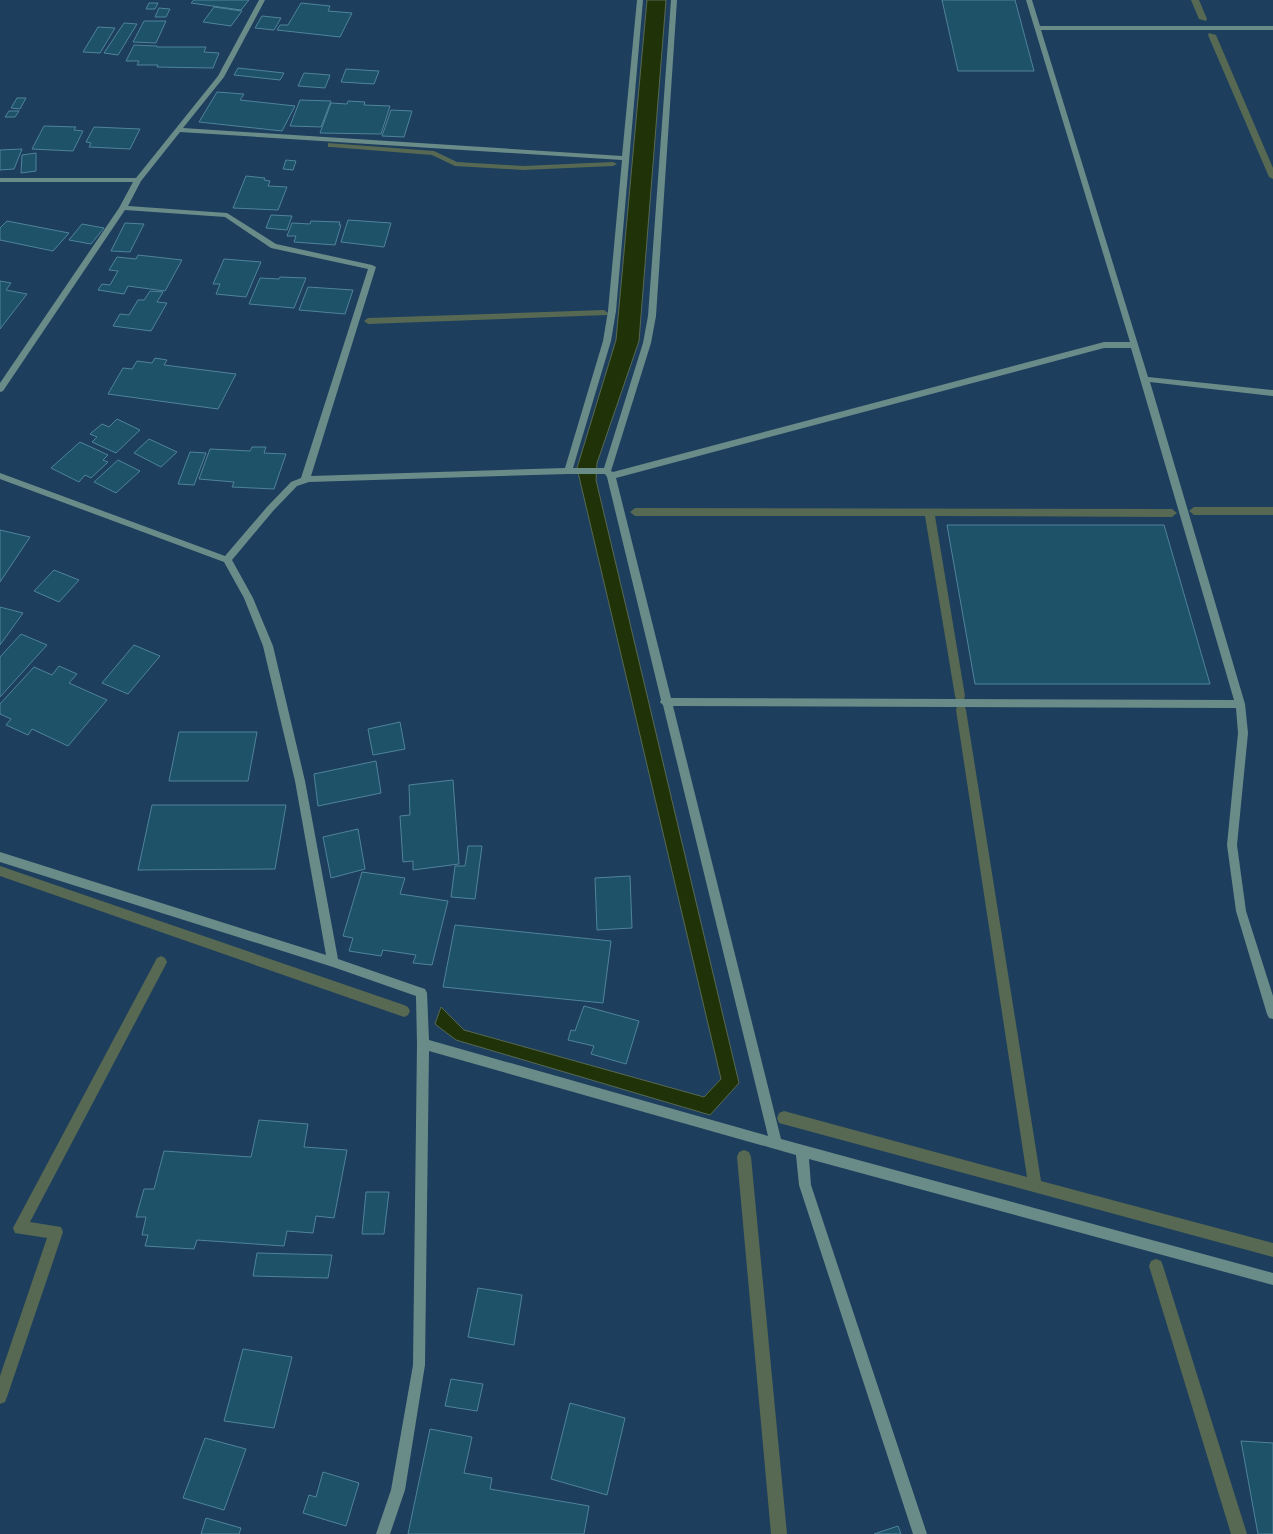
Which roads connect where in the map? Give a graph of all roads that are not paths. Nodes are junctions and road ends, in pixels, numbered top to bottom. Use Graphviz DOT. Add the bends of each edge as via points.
graph roads {
  1 [pos="262,0"];
  2 [pos="640,0"];
  3 [pos="674,0"];
  4 [pos="1030,0"];
  5 [pos="1038,28"];
  6 [pos="1273,28"];
  7 [pos="179,130"];
  8 [pos="626,158"];
  9 [pos="0,180"];
  10 [pos="138,180"];
  11 [pos="123,208"];
  12 [pos="1135,345"];
  13 [pos="1146,379"];
  14 [pos="0,390"];
  15 [pos="1273,393"];
  16 [pos="571,471"];
  17 [pos="606,472"];
  18 [pos="0,476"];
  19 [pos="305,480"];
  20 [pos="227,560"];
  21 [pos="666,702"];
  22 [pos="1240,704"];
  23 [pos="0,857"];
  24 [pos="333,962"];
  25 [pos="1273,1014"];
  26 [pos="423,1044"];
  27 [pos="776,1144"];
  28 [pos="802,1151"];
  29 [pos="1273,1279"];
  30 [pos="383,1534"];
  31 [pos="920,1534"];
  1 -- 7 [label="street" via="221,77"];
  2 -- 8 [label="street"];
  3 -- 17 [label="street" via="652,316 647,343"];
  4 -- 5 [label="street"];
  5 -- 6 [label="street"];
  5 -- 12 [label="street"];
  7 -- 8 [label="street"];
  7 -- 10 [label="street"];
  8 -- 16 [label="street" via="607,341"];
  9 -- 10 [label="street"];
  10 -- 11 [label="street"];
  11 -- 14 [label="street"];
  11 -- 19 [label="street" via="227,215 274,246 372,267"];
  12 -- 13 [label="street"];
  12 -- 17 [label="street" via="1104,345"];
  13 -- 15 [label="street"];
  13 -- 22 [label="street"];
  16 -- 17 [label="street"];
  16 -- 19 [label="street"];
  17 -- 21 [label="street"];
  18 -- 20 [label="street"];
  19 -- 20 [label="street" via="294,484"];
  20 -- 24 [label="street" via="248,598 268,646 300,780"];
  21 -- 22 [label="street"];
  21 -- 27 [label="street"];
  22 -- 25 [label="street" via="1243,733 1232,845 1241,911"];
  23 -- 24 [label="street"];
  24 -- 26 [label="street" via="421,993"];
  26 -- 27 [label="street"];
  26 -- 30 [label="street" via="420,1364 398,1490"];
  27 -- 28 [label="street"];
  28 -- 29 [label="street"];
  28 -- 31 [label="street" via="805,1185"];
}
